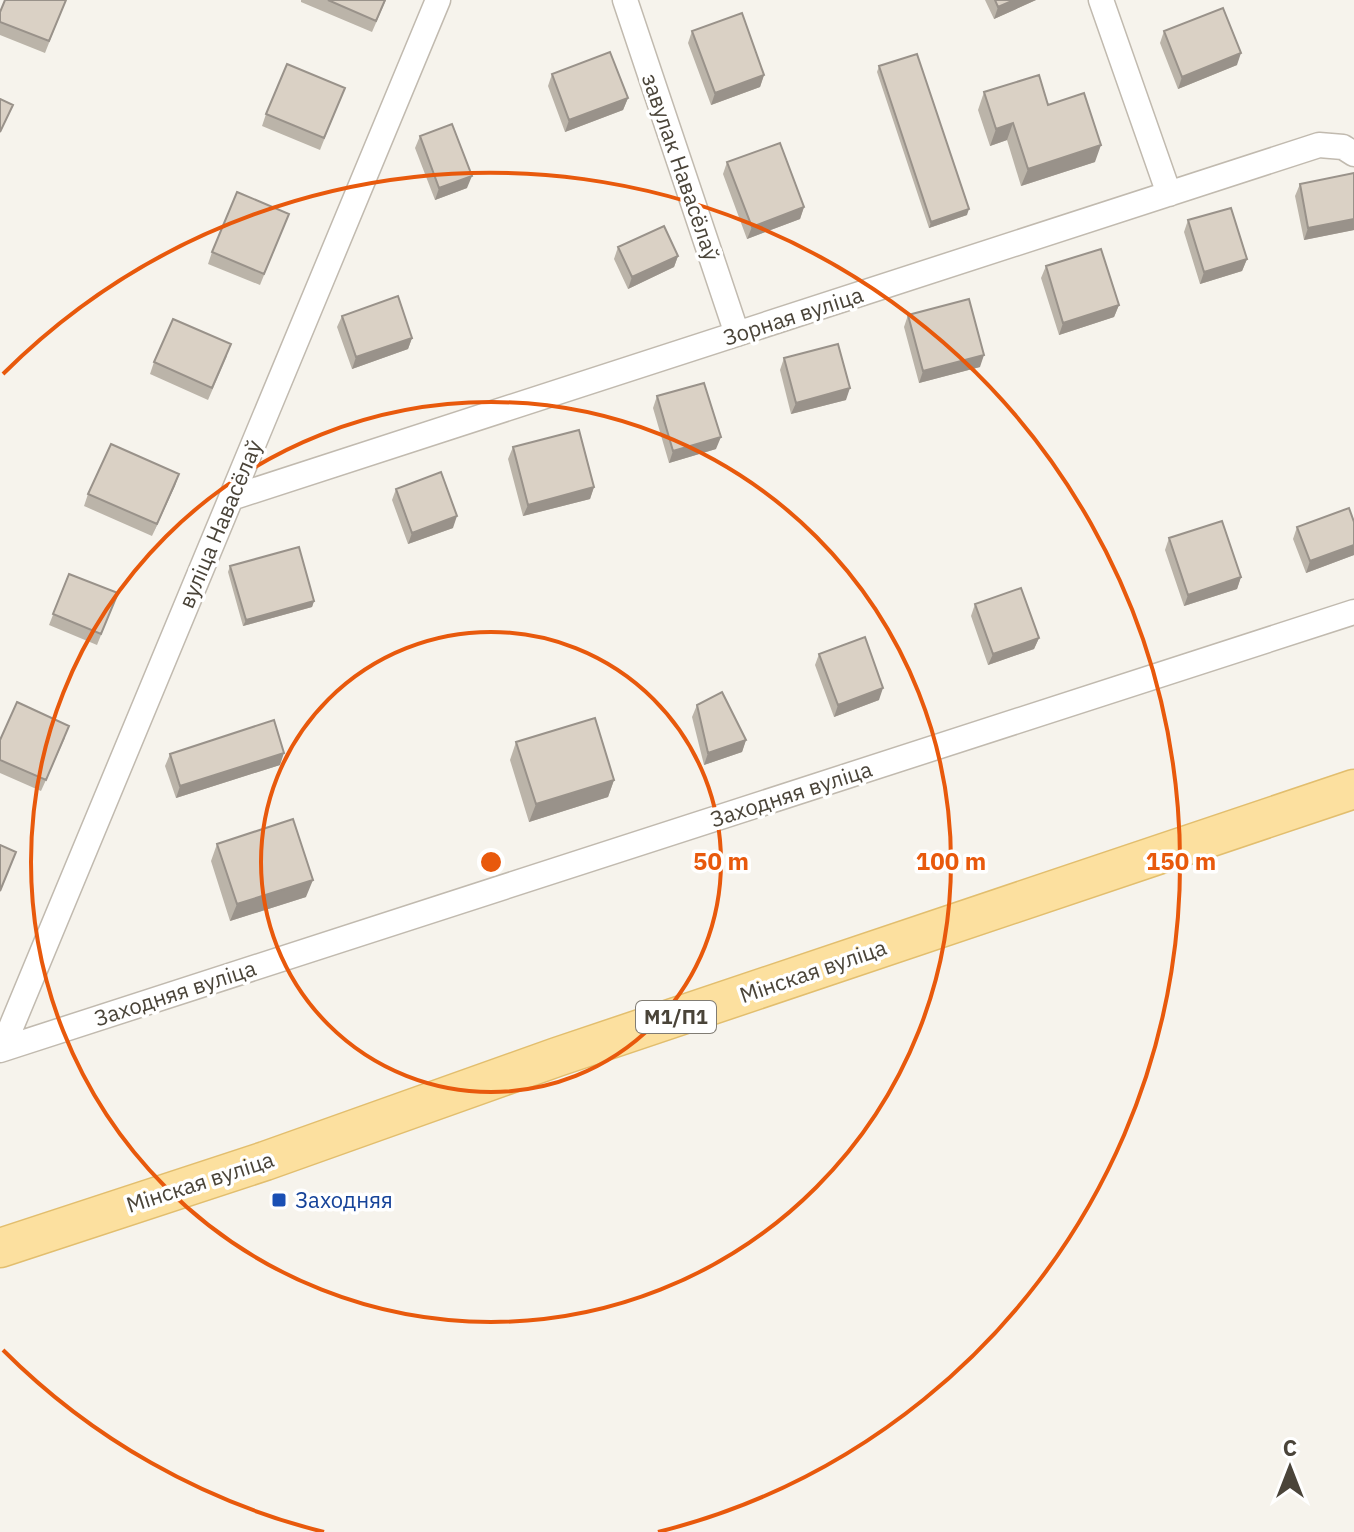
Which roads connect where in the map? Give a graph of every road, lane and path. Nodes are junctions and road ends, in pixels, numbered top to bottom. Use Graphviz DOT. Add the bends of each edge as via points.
graph roads {
  1 [pos="438,0"];
  2 [pos="625,0"];
  3 [pos="1101,0"];
  4 [pos="1354,154"];
  5 [pos="1169,194"];
  6 [pos="737,334"];
  7 [pos="231,498"];
  8 [pos="1354,612"];
  9 [pos="1354,789"];
  10 [pos="1,1049"];
  11 [pos="0,1248"];
  1 -- 7 [label="street, вуліца Навасёлаў"];
  2 -- 6 [label="street, завулак Навасёлаў"];
  3 -- 5 [label="street"];
  4 -- 5 [label="street, Зорная вуліца" via="1343,147 1319,145"];
  5 -- 6 [label="street, Зорная вуліца"];
  6 -- 7 [label="street, Зорная вуліца"];
  7 -- 10 [label="street, вуліца Навасёлаў"];
  8 -- 10 [label="street, Заходняя вуліца"];
  9 -- 11 [label="main road, Мінская вуліца / М1/П1"];
}
